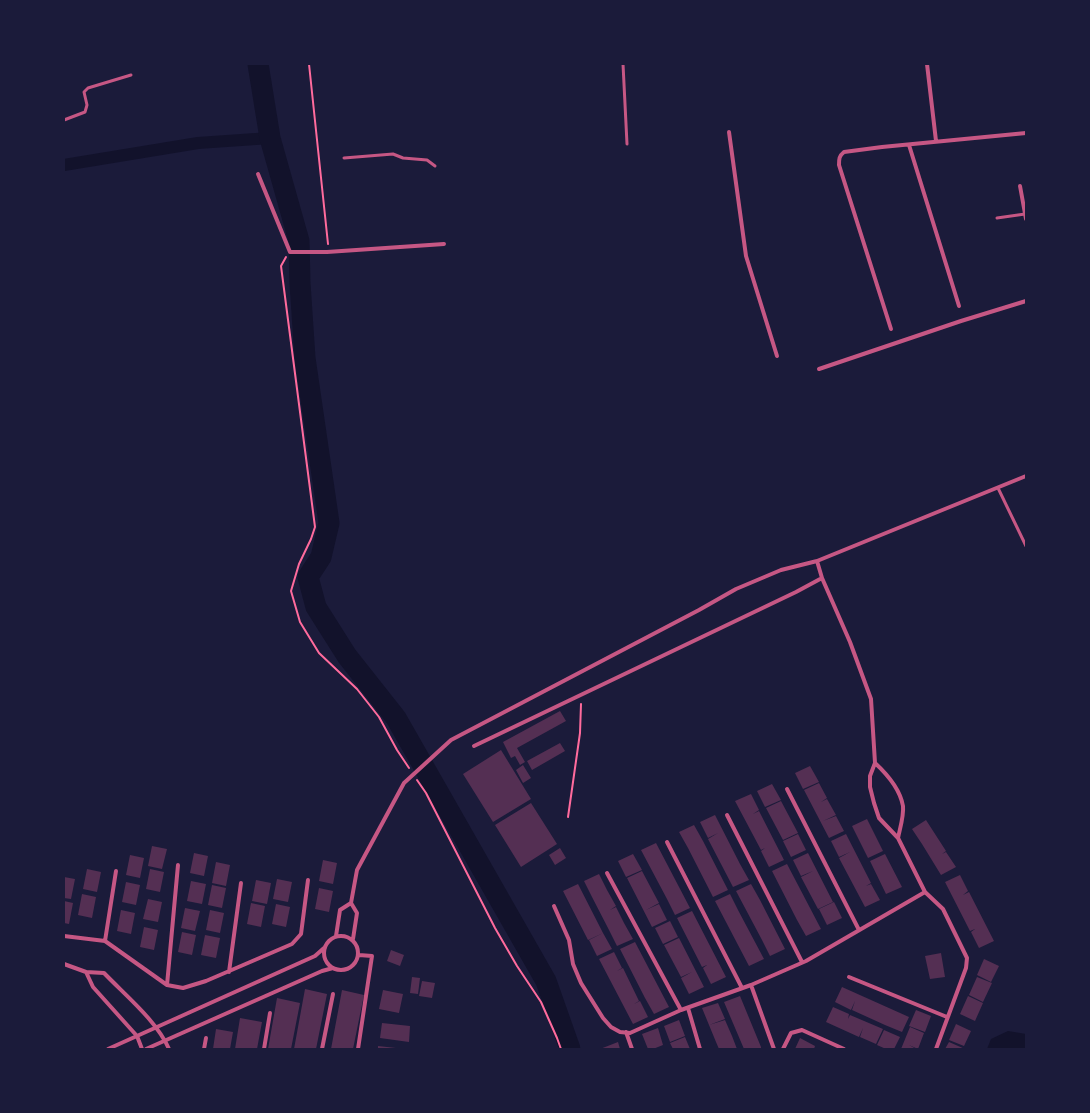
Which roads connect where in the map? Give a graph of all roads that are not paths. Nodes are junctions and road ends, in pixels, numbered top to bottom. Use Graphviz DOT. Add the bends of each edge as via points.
graph roads {
  1 [pos="623,64"];
  2 [pos="927,64"];
  3 [pos="131,75"];
  4 [pos="64,120"];
  5 [pos="729,132"];
  6 [pos="1026,133"];
  7 [pos="936,141"];
  8 [pos="627,144"];
  9 [pos="909,145"];
  10 [pos="344,158"];
  11 [pos="435,166"];
  12 [pos="258,174"];
  13 [pos="1020,186"];
  14 [pos="1025,214"];
  15 [pos="997,218"];
  16 [pos="1026,219"];
  17 [pos="444,244"];
  18 [pos="1026,301"];
  19 [pos="959,306"];
  20 [pos="891,329"];
  21 [pos="777,356"];
  22 [pos="819,369"];
  23 [pos="1026,476"];
  24 [pos="998,488"];
  25 [pos="1026,546"];
  26 [pos="817,560"];
  27 [pos="822,578"];
  28 [pos="474,746"];
  29 [pos="876,763"];
  30 [pos="787,789"];
  31 [pos="727,815"];
  32 [pos="898,838"];
  33 [pos="667,842"];
  34 [pos="178,865"];
  35 [pos="116,871"];
  36 [pos="607,873"];
  37 [pos="308,880"];
  38 [pos="241,883"];
  39 [pos="925,892"];
  40 [pos="351,903"];
  41 [pos="554,906"];
  42 [pos="859,930"];
  43 [pos="64,936"];
  44 [pos="336,936"];
  45 [pos="353,940"];
  46 [pos="105,941"];
  47 [pos="324,948"];
  48 [pos="359,955"];
  49 [pos="802,962"];
  50 [pos="64,964"];
  51 [pos="333,968"];
  52 [pos="86,972"];
  53 [pos="229,972"];
  54 [pos="849,977"];
  55 [pos="167,985"];
  56 [pos="751,986"];
  57 [pos="742,988"];
  58 [pos="333,994"];
  59 [pos="688,1008"];
  60 [pos="681,1010"];
  61 [pos="270,1013"];
  62 [pos="947,1017"];
  63 [pos="157,1027"];
  64 [pos="626,1032"];
  65 [pos="137,1036"];
  66 [pos="206,1038"];
  67 [pos="165,1040"];
  68 [pos="108,1049"];
  69 [pos="142,1049"];
  70 [pos="146,1049"];
  71 [pos="169,1049"];
  72 [pos="204,1049"];
  73 [pos="264,1049"];
  74 [pos="322,1049"];
  75 [pos="358,1049"];
  76 [pos="632,1049"];
  77 [pos="700,1049"];
  78 [pos="774,1049"];
  79 [pos="783,1049"];
  80 [pos="844,1049"];
  81 [pos="936,1049"];
  1 -- 8 [label="lane"];
  2 -- 7 [label="street"];
  3 -- 4 [label="lane" via="88,88 84,92 87,105 85,112"];
  5 -- 21 [label="street" via="746,256"];
  6 -- 7 [label="street"];
  7 -- 9 [label="street"];
  9 -- 19 [label="street"];
  9 -- 20 [label="street" via="844,152 839,159"];
  10 -- 11 [label="lane" via="393,154 403,158 428,160"];
  12 -- 17 [label="street" via="290,252"];
  13 -- 14 [label="street"];
  14 -- 15 [label="lane"];
  14 -- 16 [label="street"];
  18 -- 22 [label="street"];
  23 -- 24 [label="street"];
  24 -- 25 [label="lane"];
  24 -- 26 [label="street"];
  26 -- 27 [label="street"];
  26 -- 40 [label="street" via="781,570 736,589 451,740 404,783 357,870"];
  27 -- 28 [label="street"];
  27 -- 29 [label="street" via="871,699"];
  29 -- 32 [label="street" via="893,783 903,806"];
  29 -- 32 [label="street" via="870,776 874,803 879,818"];
  30 -- 42 [label="street"];
  31 -- 49 [label="street"];
  32 -- 39 [label="street"];
  33 -- 57 [label="street"];
  34 -- 55 [label="street"];
  35 -- 46 [label="street"];
  36 -- 60 [label="street"];
  37 -- 53 [label="street" via="301,934 292,944"];
  38 -- 53 [label="street"];
  39 -- 42 [label="street"];
  39 -- 62 [label="street" via="943,909 967,958 966,968"];
  40 -- 44 [label="street" via="340,910"];
  40 -- 45 [label="street" via="358,913"];
  41 -- 64 [label="street" via="569,940 573,964 581,983 611,1027"];
  42 -- 49 [label="street"];
  43 -- 46 [label="street"];
  44 -- 45 [label="street" via="342,935"];
  44 -- 47 [label="street" via="331,938"];
  45 -- 48 [label="street"];
  46 -- 55 [label="street"];
  47 -- 51 [label="street" via="325,960"];
  47 -- 63 [label="street" via="315,956"];
  48 -- 51 [label="street" via="350,968"];
  48 -- 75 [label="street" via="372,956"];
  49 -- 56 [label="street"];
  50 -- 52 [label="street"];
  51 -- 67 [label="street" via="322,970"];
  52 -- 63 [label="street" via="104,973"];
  52 -- 65 [label="street" via="93,987"];
  53 -- 55 [label="street" via="183,988"];
  54 -- 62 [label="street"];
  56 -- 57 [label="street"];
  56 -- 78 [label="street"];
  57 -- 59 [label="street"];
  58 -- 74 [label="street"];
  59 -- 60 [label="street"];
  59 -- 77 [label="street"];
  60 -- 64 [label="street" via="630,1033"];
  61 -- 73 [label="street"];
  62 -- 81 [label="street"];
  63 -- 65 [label="street"];
  63 -- 67 [label="street"];
  64 -- 76 [label="street"];
  65 -- 68 [label="street"];
  65 -- 69 [label="street"];
  66 -- 72 [label="street"];
  67 -- 70 [label="street"];
  67 -- 71 [label="street"];
  79 -- 80 [label="street" via="791,1033 802,1030"];
}
